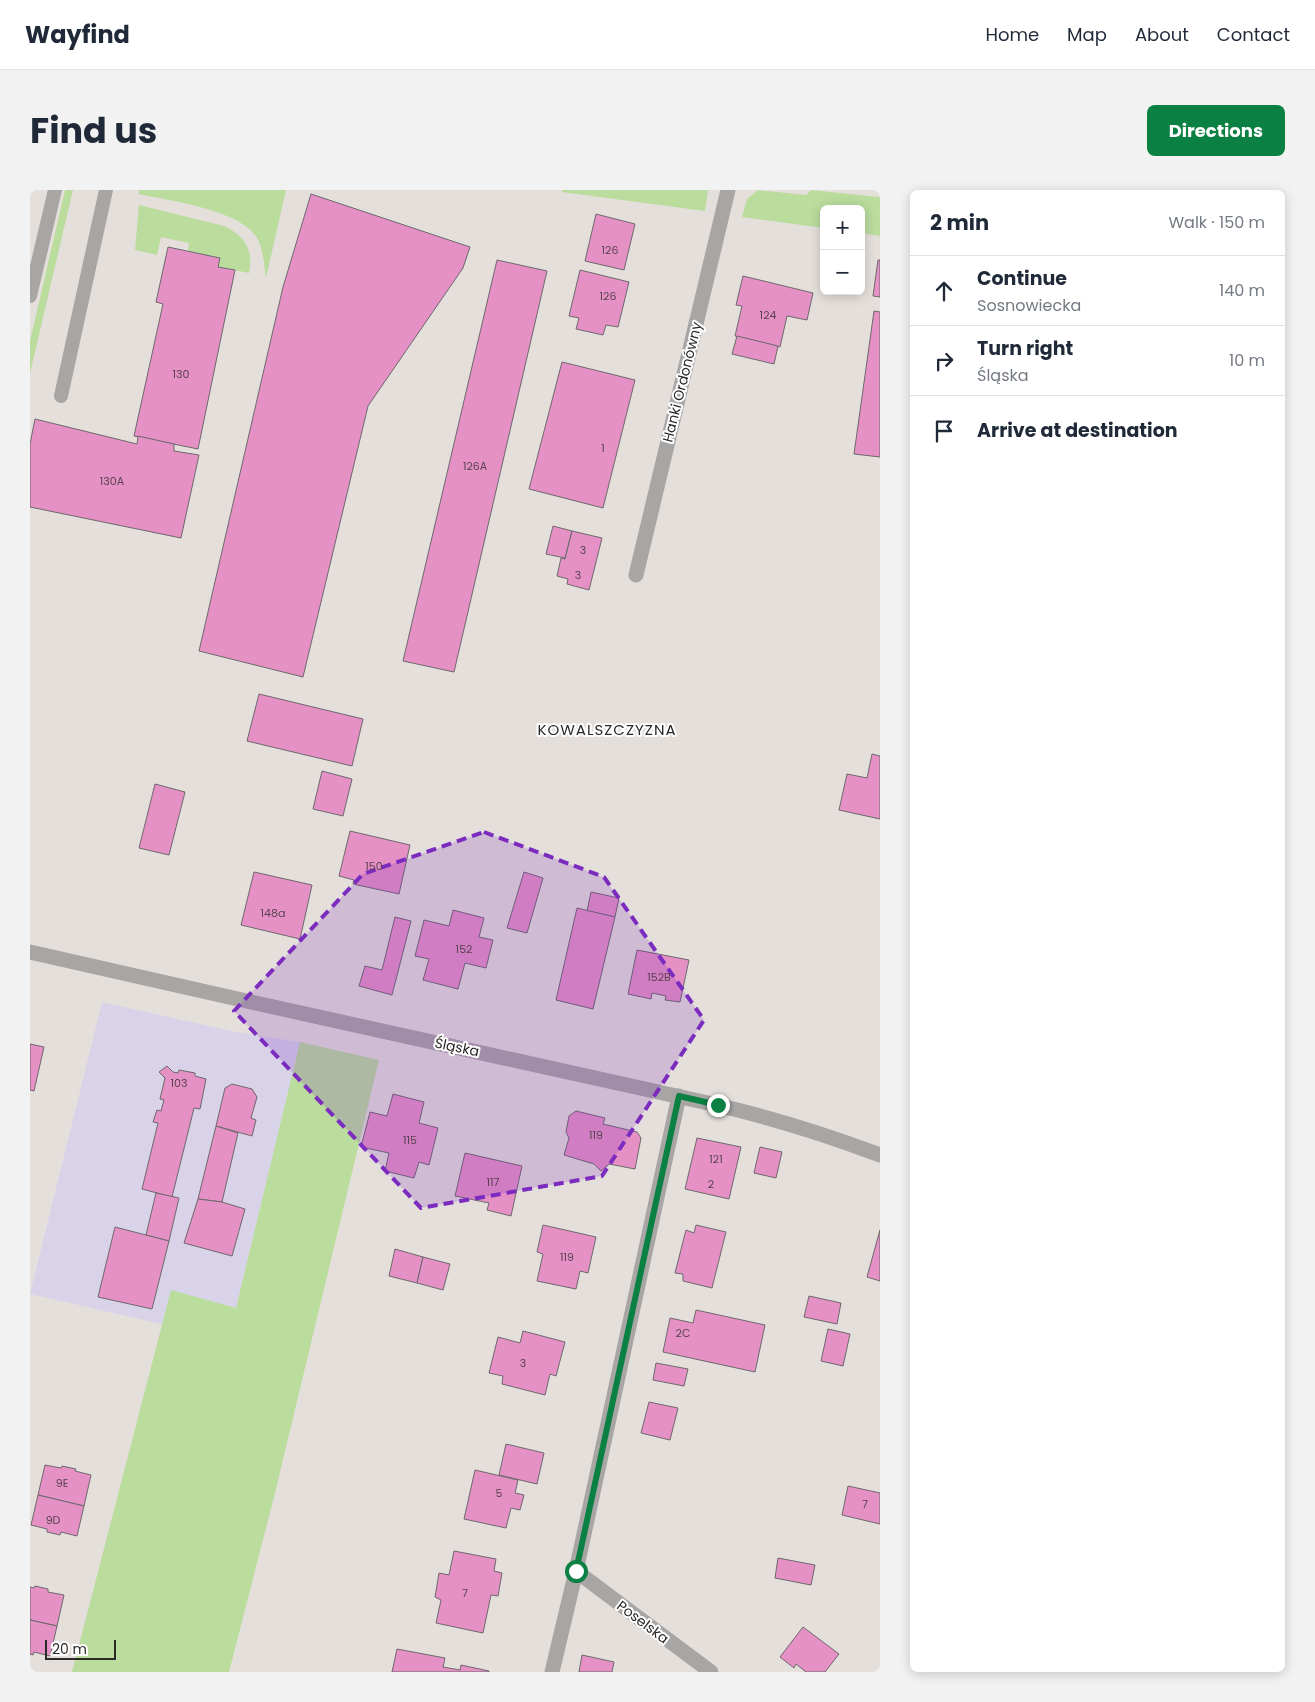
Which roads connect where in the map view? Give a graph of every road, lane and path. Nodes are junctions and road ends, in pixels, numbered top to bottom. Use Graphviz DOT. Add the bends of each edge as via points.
graph roads {
  1 [pos="55,190"];
  2 [pos="106,190"];
  3 [pos="728,190"];
  4 [pos="30,296"];
  5 [pos="61,396"];
  6 [pos="636,575"];
  7 [pos="30,952"];
  8 [pos="679,1096"];
  9 [pos="880,1155"];
  10 [pos="576,1571"];
  11 [pos="552,1672"];
  12 [pos="710,1672"];
  1 -- 4 [label="lane"];
  2 -- 5 [label="lane"];
  3 -- 6 [label="street, Hanki Ordonówny"];
  7 -- 8 [label="street, Śląska"];
  8 -- 9 [label="street, Śląska" via="782,1121"];
  8 -- 10 [label="street"];
  10 -- 11 [label="street"];
  10 -- 12 [label="street, Poselska"];
}
